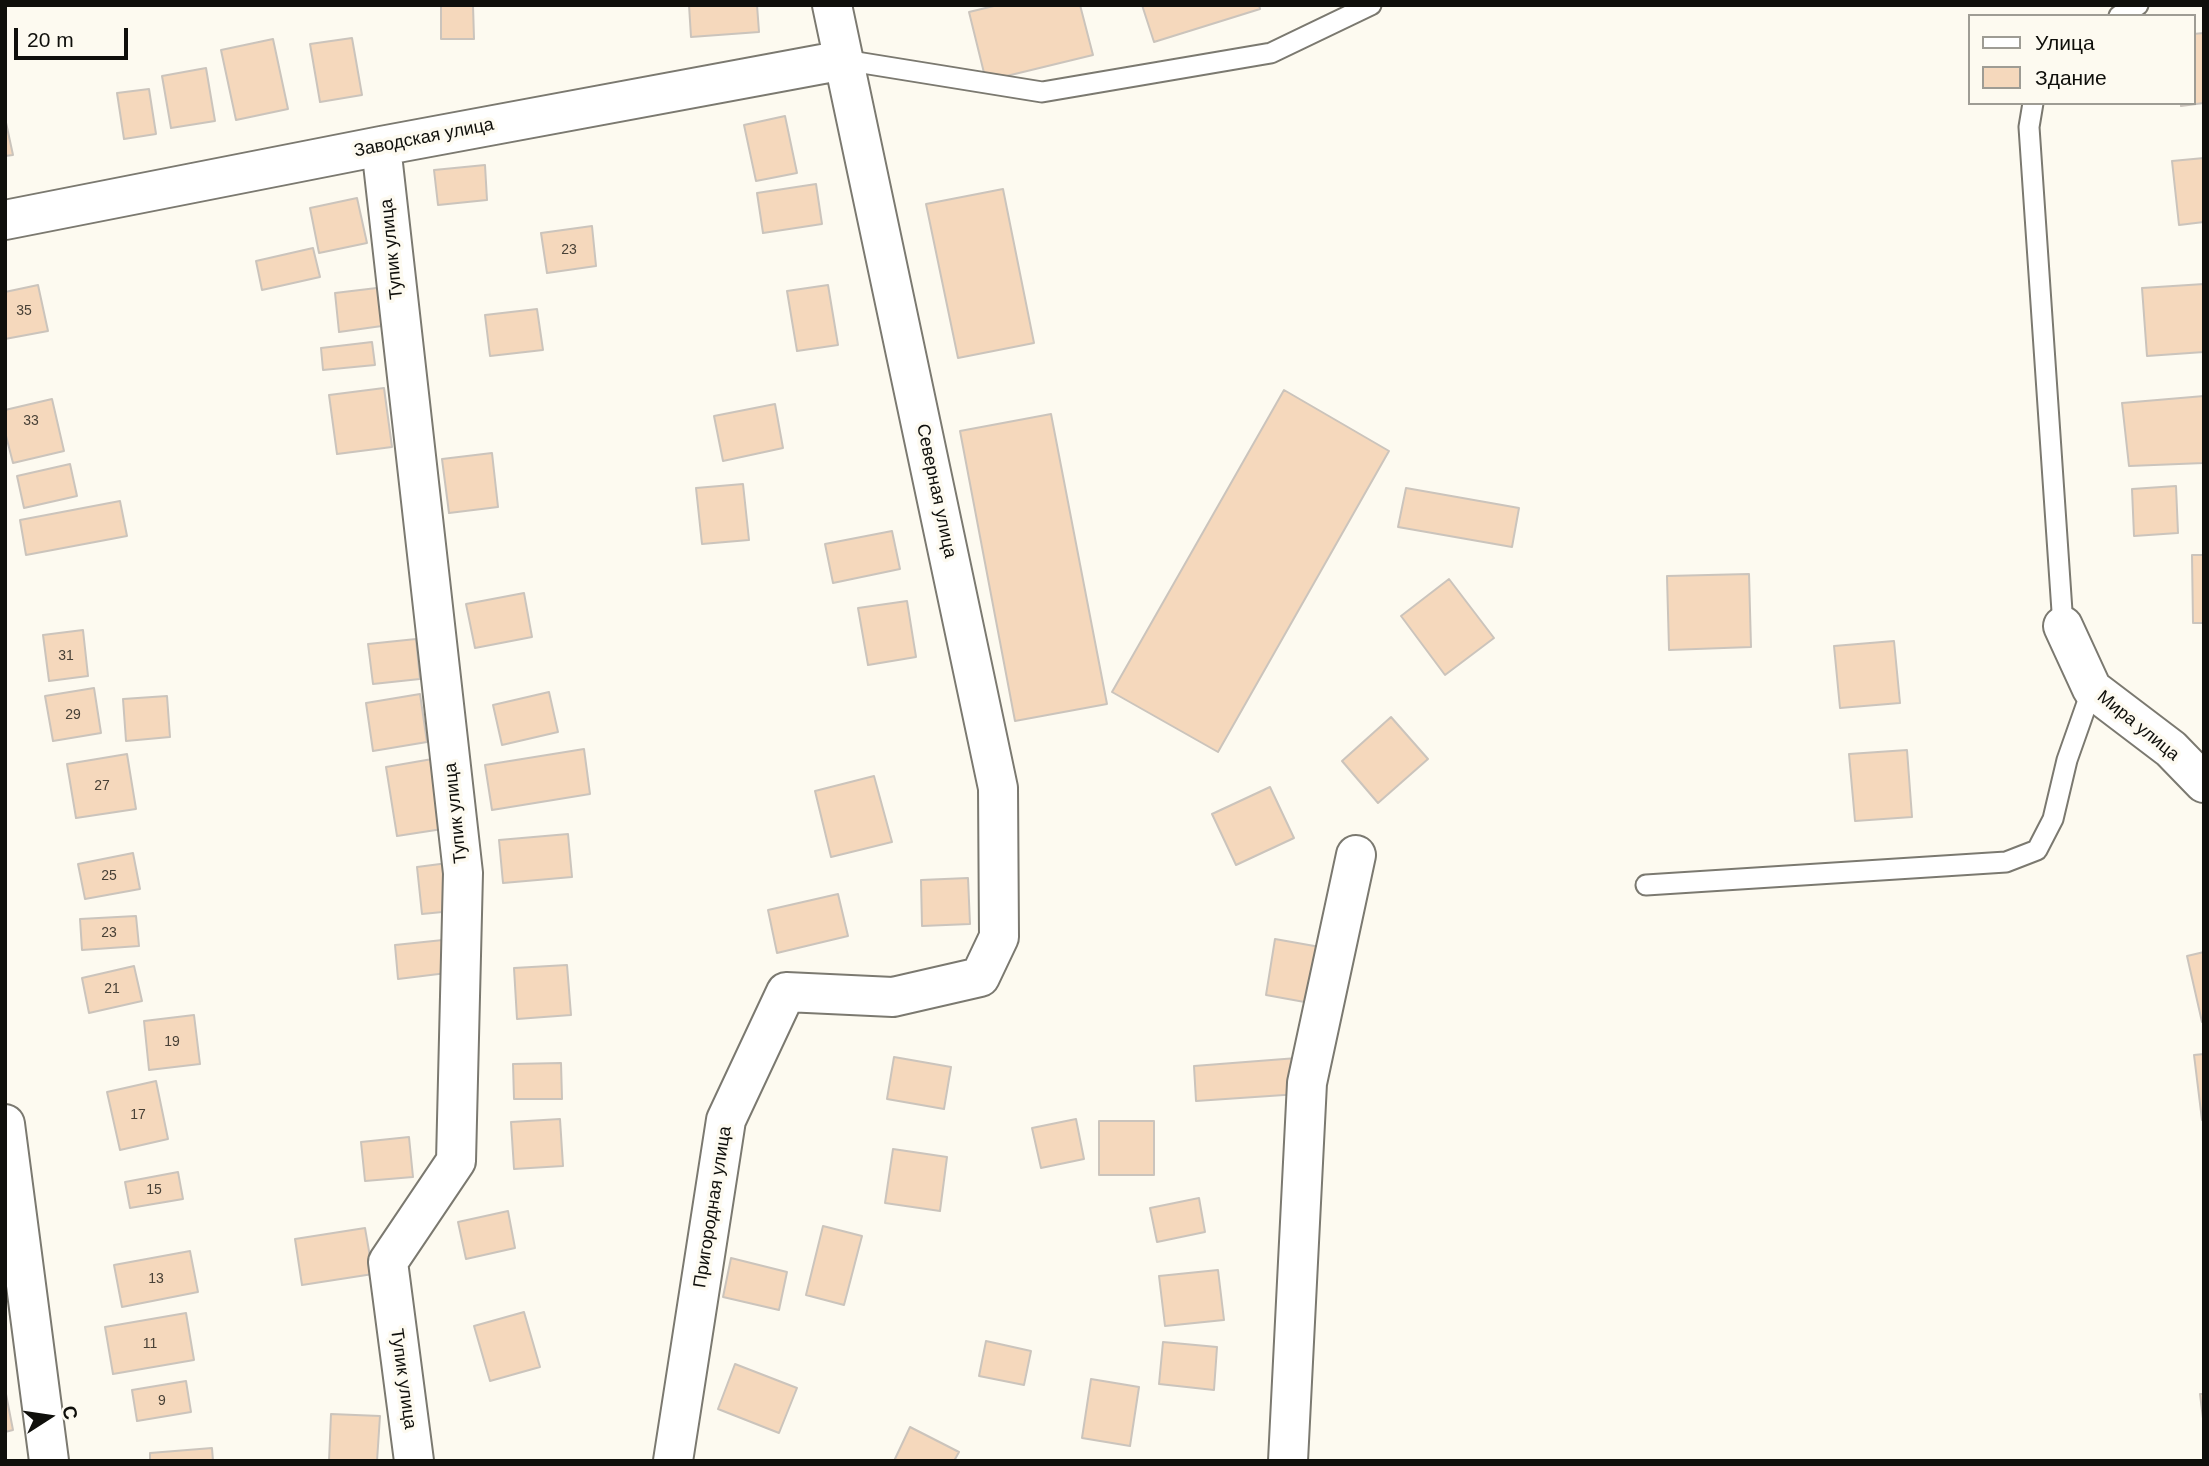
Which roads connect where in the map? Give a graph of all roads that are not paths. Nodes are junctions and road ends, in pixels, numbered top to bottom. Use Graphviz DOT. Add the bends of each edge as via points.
graph roads {
  1 [pos="832,5"];
  2 [pos="1371,5"];
  3 [pos="2138,5"];
  4 [pos="2122,14"];
  5 [pos="844,60"];
  6 [pos="2033,105"];
  7 [pos="380,146"];
  8 [pos="5,220"];
  9 [pos="2063,626"];
  10 [pos="2092,689"];
  11 [pos="2204,783"];
  12 [pos="1356,855"];
  13 [pos="1646,885"];
  14 [pos="979,977"];
  15 [pos="5,1124"];
  16 [pos="49,1461"];
  17 [pos="414,1461"];
  18 [pos="673,1461"];
  19 [pos="1288,1461"];
  1 -- 5 [label="street, Северная улица"];
  2 -- 5 [label="lane" via="1271,53 1042,92"];
  3 -- 4 [label="lane"];
  5 -- 7 [label="street, Заводская улица"];
  5 -- 14 [label="street, Северная улица" via="999,788 999,937"];
  6 -- 9 [label="lane" via="2029,127"];
  7 -- 8 [label="street, Заводская улица"];
  7 -- 17 [label="street, Тупик улица" via="463,873 456,1161 388,1262"];
  9 -- 10 [label="street, Мира улица"];
  10 -- 11 [label="street, Мира улица" via="2171,749"];
  10 -- 13 [label="lane" via="2067,760 2053,819 2037,850 2006,862"];
  12 -- 19 [label="street" via="1307,1083"];
  14 -- 18 [label="street, Пригородная улица" via="893,997 786,992 726,1120"];
  15 -- 16 [label="street"];
}
